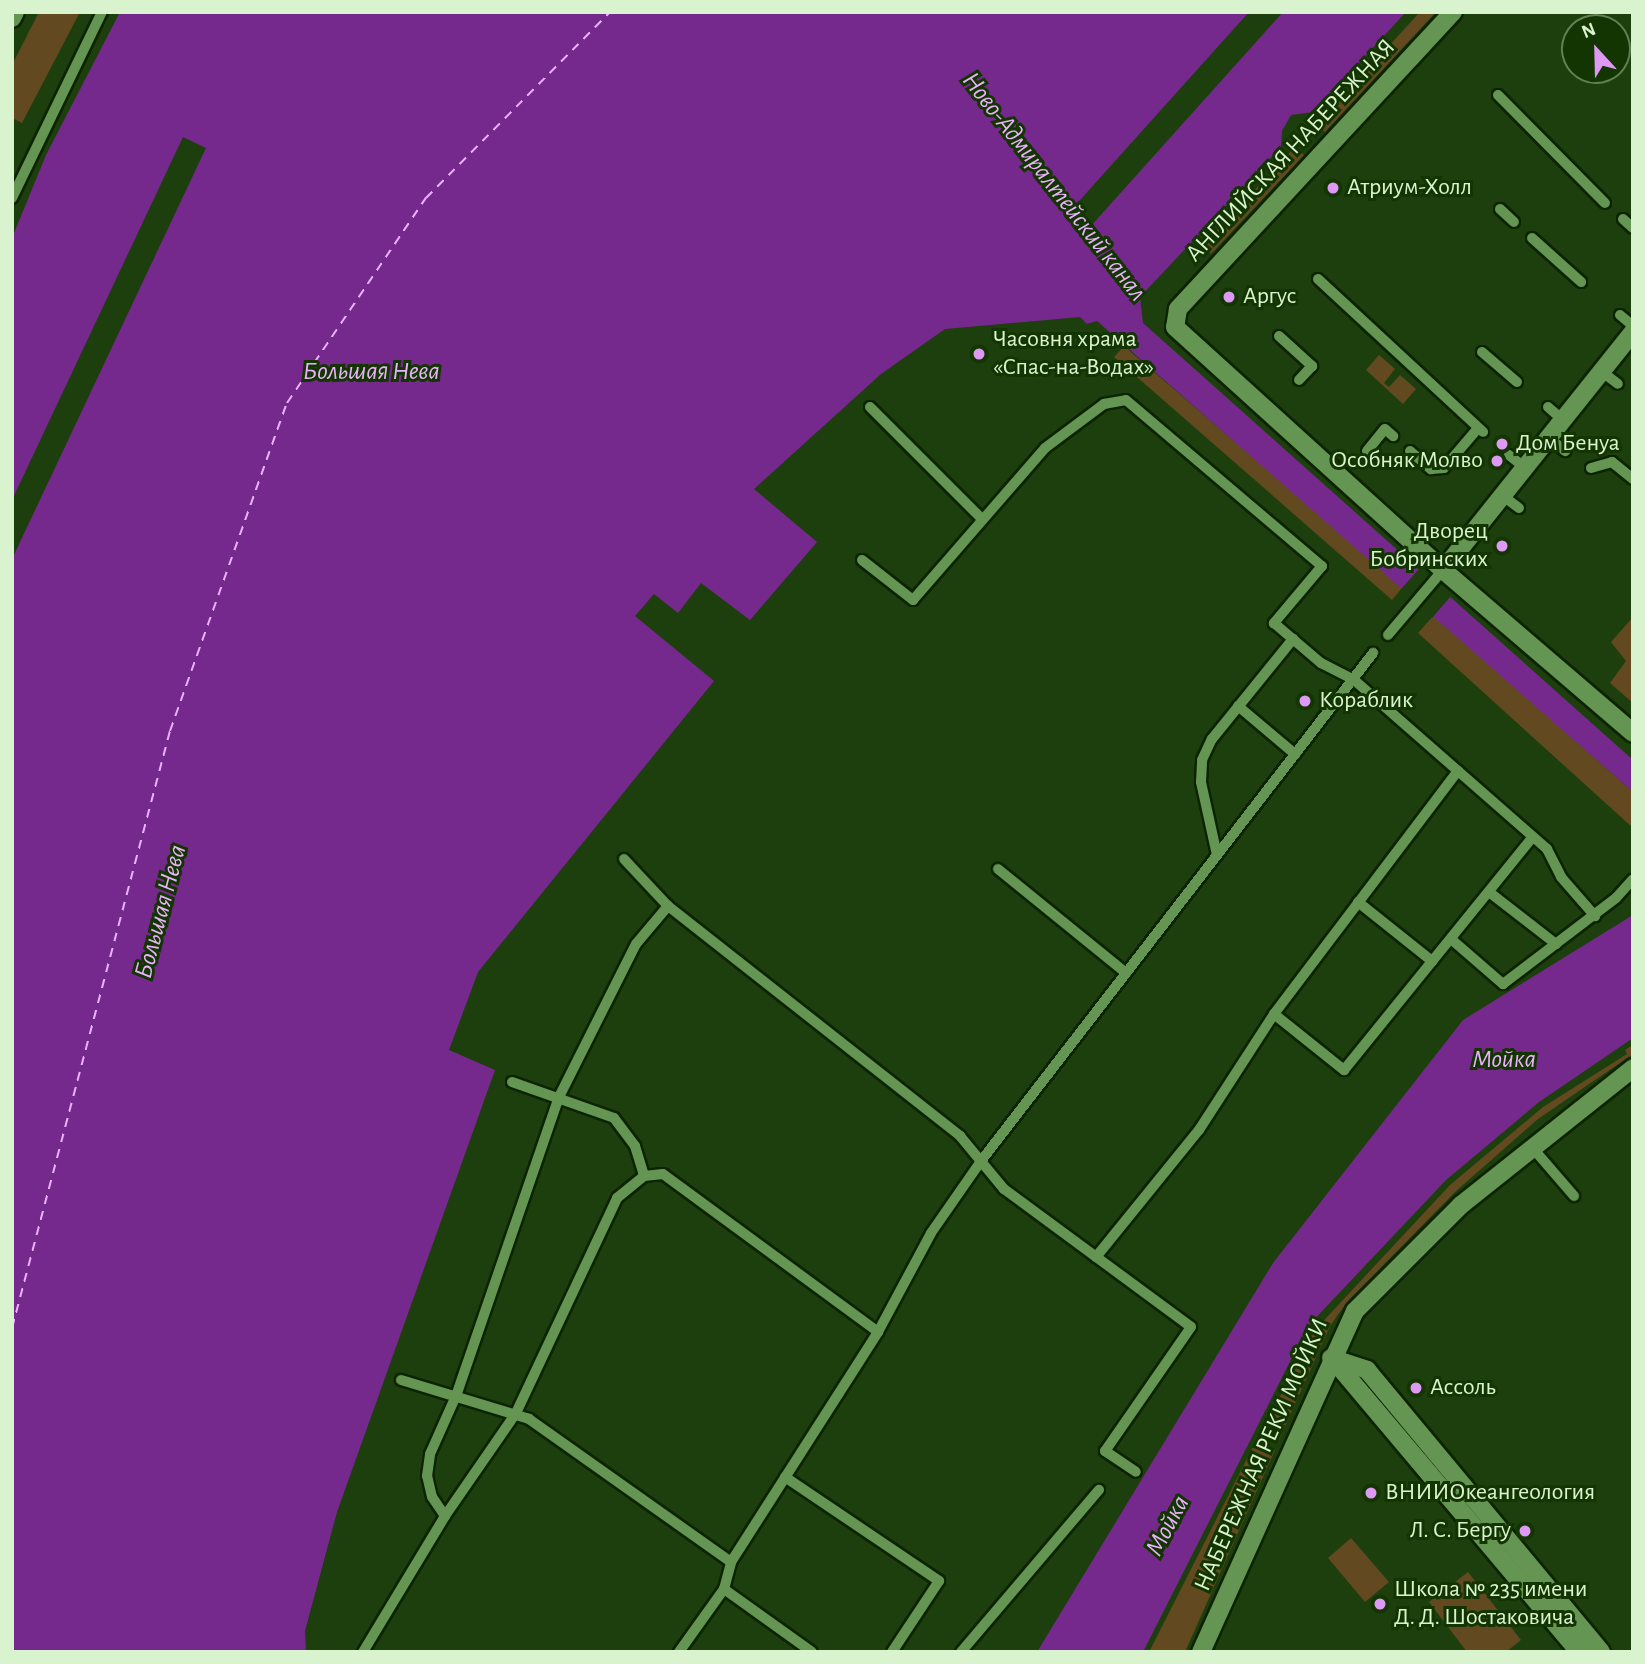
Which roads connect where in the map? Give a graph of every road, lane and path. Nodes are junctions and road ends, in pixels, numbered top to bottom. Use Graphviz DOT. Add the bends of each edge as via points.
graph roads {
  1 [pos="15,12"];
  2 [pos="102,12"];
  3 [pos="1453,12"];
  4 [pos="12,18"];
  5 [pos="1498,95"];
  6 [pos="12,198"];
  7 [pos="1605,203"];
  8 [pos="1500,209"];
  9 [pos="1623,219"];
  10 [pos="1514,222"];
  11 [pos="1633,228"];
  12 [pos="1532,238"];
  13 [pos="1318,279"];
  14 [pos="1581,282"];
  15 [pos="1620,315"];
  16 [pos="1633,326"];
  17 [pos="1633,332"];
  18 [pos="1279,335"];
  19 [pos="1482,352"];
  20 [pos="1601,371"];
  21 [pos="1299,380"];
  22 [pos="1517,382"];
  23 [pos="1618,384"];
  24 [pos="870,407"];
  25 [pos="1548,407"];
  26 [pos="1563,420"];
  27 [pos="1393,436"];
  28 [pos="1549,438"];
  29 [pos="1367,451"];
  30 [pos="1410,451"];
  31 [pos="1565,451"];
  32 [pos="1509,455"];
  33 [pos="1525,468"];
  34 [pos="1591,468"];
  35 [pos="1633,480"];
  36 [pos="1503,496"];
  37 [pos="1519,508"];
  38 [pos="981,518"];
  39 [pos="862,560"];
  40 [pos="1439,576"];
  41 [pos="1388,635"];
  42 [pos="1293,639"];
  43 [pos="1373,653"];
  44 [pos="1353,679"];
  45 [pos="1238,706"];
  46 [pos="1633,733"];
  47 [pos="1296,754"];
  48 [pos="1458,771"];
  49 [pos="1533,837"];
  50 [pos="1217,855"];
  51 [pos="624,859"];
  52 [pos="998,870"];
  53 [pos="1633,878"];
  54 [pos="1489,892"];
  55 [pos="1358,902"];
  56 [pos="668,906"];
  57 [pos="1595,916"];
  58 [pos="1451,939"];
  59 [pos="1556,944"];
  60 [pos="1432,961"];
  61 [pos="1126,973"];
  62 [pos="1274,1014"];
  63 [pos="1633,1068"];
  64 [pos="512,1082"];
  65 [pos="559,1097"];
  66 [pos="1531,1146"];
  67 [pos="981,1161"];
  68 [pos="644,1176"];
  69 [pos="1574,1196"];
  70 [pos="1096,1257"];
  71 [pos="878,1332"];
  72 [pos="1331,1358"];
  73 [pos="401,1380"];
  74 [pos="456,1396"];
  75 [pos="516,1413"];
  76 [pos="1136,1472"];
  77 [pos="785,1477"];
  78 [pos="1099,1490"];
  79 [pos="445,1516"];
  80 [pos="731,1562"];
  81 [pos="724,1589"];
  82 [pos="1549,1603"];
  83 [pos="363,1652"];
  84 [pos="679,1652"];
  85 [pos="812,1652"];
  86 [pos="892,1652"];
  87 [pos="961,1652"];
  88 [pos="1201,1652"];
  89 [pos="1579,1652"];
  90 [pos="1601,1652"];
  1 -- 4 [label="main road"];
  2 -- 6 [label="lane"];
  3 -- 40 [label="main road, АНГЛИЙСКАЯ НАБЕРЕЖНАЯ" via="1178,309 1175,327 1346,474"];
  5 -- 7 [label="lane"];
  8 -- 10 [label="lane"];
  9 -- 11 [label="lane"];
  12 -- 14 [label="lane"];
  13 -- 30 [label="lane" via="1480,430 1444,468 1431,469"];
  15 -- 16 [label="lane"];
  17 -- 20 [label="main road"];
  18 -- 21 [label="lane" via="1312,366"];
  19 -- 22 [label="lane"];
  20 -- 23 [label="lane"];
  20 -- 26 [label="main road"];
  24 -- 38 [label="lane"];
  25 -- 26 [label="lane"];
  26 -- 28 [label="main road"];
  27 -- 29 [label="lane" via="1385,429"];
  28 -- 31 [label="lane"];
  28 -- 33 [label="main road"];
  32 -- 33 [label="lane"];
  33 -- 36 [label="main road"];
  34 -- 35 [label="lane" via="1612,461"];
  36 -- 37 [label="lane"];
  36 -- 40 [label="main road"];
  38 -- 39 [label="lane" via="913,600"];
  38 -- 42 [label="lane" via="1045,447 1104,404 1126,400 1322,566 1274,623"];
  40 -- 41 [label="lane"];
  40 -- 46 [label="main road"];
  42 -- 44 [label="lane" via="1321,663"];
  42 -- 45 [label="lane"];
  43 -- 44 [label="lane"];
  44 -- 47 [label="lane"];
  44 -- 48 [label="lane"];
  45 -- 47 [label="lane"];
  45 -- 50 [label="lane" via="1202,760 1200,782"];
  47 -- 50 [label="lane"];
  48 -- 49 [label="lane"];
  48 -- 55 [label="lane"];
  49 -- 54 [label="lane"];
  49 -- 57 [label="lane"];
  50 -- 61 [label="lane"];
  51 -- 56 [label="lane"];
  52 -- 61 [label="lane"];
  53 -- 57 [label="lane"];
  54 -- 58 [label="lane"];
  54 -- 59 [label="lane"];
  55 -- 60 [label="lane"];
  55 -- 62 [label="lane"];
  56 -- 65 [label="lane" via="636,944"];
  56 -- 67 [label="lane" via="960,1136"];
  57 -- 59 [label="lane"];
  58 -- 59 [label="lane" via="1503,984"];
  58 -- 60 [label="lane"];
  60 -- 62 [label="lane" via="1344,1070"];
  61 -- 67 [label="lane"];
  62 -- 70 [label="lane" via="1199,1130"];
  63 -- 66 [label="main road, НАБЕРЕЖНАЯ РЕКИ МОЙКИ"];
  64 -- 65 [label="lane"];
  65 -- 68 [label="lane" via="614,1118 635,1146"];
  65 -- 74 [label="lane"];
  66 -- 69 [label="lane"];
  66 -- 72 [label="main road, НАБЕРЕЖНАЯ РЕКИ МОЙКИ" via="1461,1205 1355,1311"];
  67 -- 70 [label="lane" via="1004,1189"];
  67 -- 71 [label="lane" via="931,1233"];
  68 -- 71 [label="lane" via="663,1174"];
  68 -- 75 [label="lane" via="617,1198"];
  70 -- 76 [label="lane" via="1191,1327 1105,1451"];
  71 -- 77 [label="lane"];
  72 -- 82 [label="main road" via="1367,1370"];
  72 -- 88 [label="main road, НАБЕРЕЖНАЯ РЕКИ МОЙКИ"];
  73 -- 74 [label="lane"];
  74 -- 75 [label="lane"];
  74 -- 79 [label="lane" via="430,1454 427,1476 432,1497"];
  75 -- 79 [label="lane"];
  75 -- 80 [label="lane"];
  77 -- 80 [label="lane"];
  77 -- 86 [label="lane" via="939,1581"];
  78 -- 87 [label="lane"];
  79 -- 83 [label="lane"];
  80 -- 81 [label="lane"];
  81 -- 84 [label="lane"];
  81 -- 85 [label="lane"];
  82 -- 89 [label="main road"];
  82 -- 90 [label="main road"];
}
